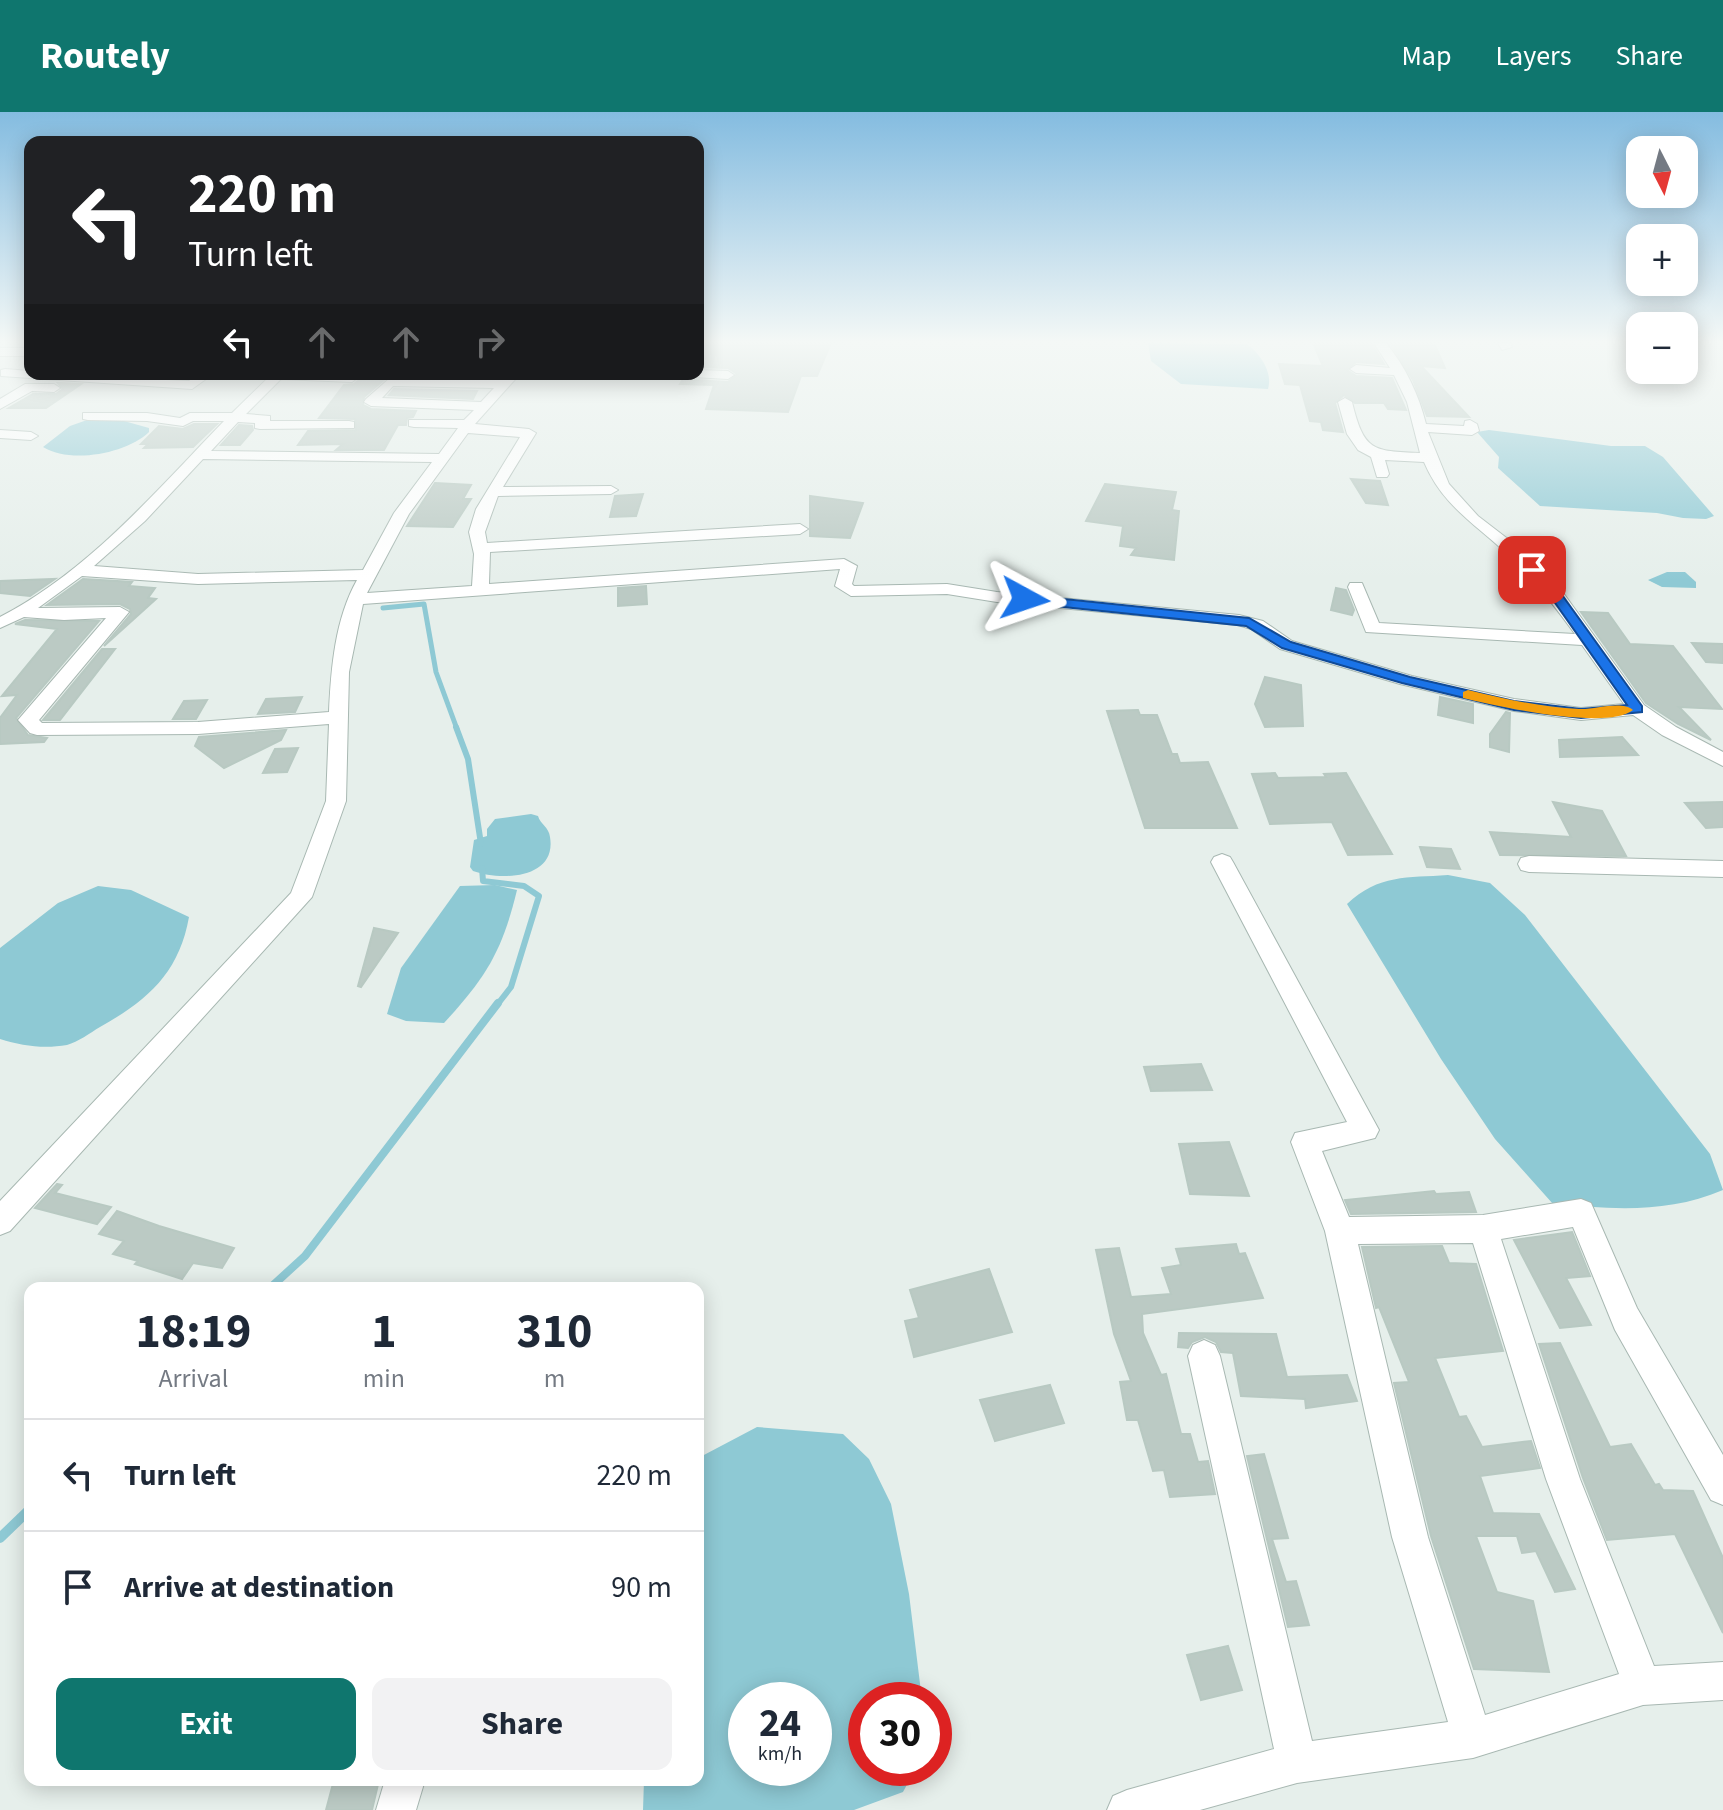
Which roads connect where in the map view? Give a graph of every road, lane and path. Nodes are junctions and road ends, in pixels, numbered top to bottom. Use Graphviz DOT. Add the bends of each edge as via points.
graph roads {
  1 [pos="232,422"];
  2 [pos="262,422"];
  3 [pos="1351,422"];
  4 [pos="1417,422"];
  5 [pos="414,423"];
  6 [pos="468,424"];
  7 [pos="1470,424"];
  8 [pos="349,425"];
  9 [pos="1418,427"];
  10 [pos="0,434"];
  11 [pos="31,436"];
  12 [pos="493,447"];
  13 [pos="519,448"];
  14 [pos="455,449"];
  15 [pos="200,455"];
  16 [pos="1377,455"];
  17 [pos="1432,458"];
  18 [pos="1382,474"];
  19 [pos="611,490"];
  20 [pos="493,492"];
  21 [pos="800,529"];
  22 [pos="481,548"];
  23 [pos="81,571"];
  24 [pos="366,575"];
  25 [pos="1356,587"];
  26 [pos="480,590"];
  27 [pos="355,599"];
  28 [pos="22,612"];
  29 [pos="0,623"];
  30 [pos="1588,640"];
  31 [pos="1637,709"];
  32 [pos="339,717"];
  33 [pos="1723,760"];
  34 [pos="1222,862"];
  35 [pos="1529,864"];
  36 [pos="1723,869"];
  37 [pos="0,1221"];
  38 [pos="1483,1229"];
  39 [pos="1340,1231"];
  40 [pos="1204,1356"];
  41 [pos="1723,1488"];
  42 [pos="1723,1681"];
  43 [pos="1643,1686"];
  44 [pos="1473,1738"];
  45 [pos="1297,1763"];
  46 [pos="403,1786"];
  47 [pos="396,1810"];
  48 [pos="1127,1810"];
  1 -- 15 [label="street"];
  2 -- 8 [label="street"];
  3 -- 16 [label="street" via="1363,451"];
  4 -- 9 [label="street"];
  5 -- 6 [label="street"];
  6 -- 13 [label="street" via="473,430 529,433"];
  6 -- 14 [label="street"];
  7 -- 9 [label="street" via="1472,431"];
  9 -- 17 [label="street"];
  10 -- 11 [label="street"];
  12 -- 13 [label="street"];
  13 -- 20 [label="street"];
  14 -- 15 [label="street"];
  14 -- 24 [label="street" via="402,513"];
  15 -- 23 [label="street"];
  16 -- 17 [label="street"];
  16 -- 18 [label="street"];
  17 -- 30 [label="street" via="1442,486 1553,591"];
  19 -- 20 [label="street"];
  20 -- 22 [label="street" via="477,532"];
  21 -- 22 [label="street"];
  22 -- 26 [label="street"];
  23 -- 24 [label="street" via="198,579"];
  23 -- 28 [label="street"];
  24 -- 27 [label="street"];
  25 -- 30 [label="street" via="1372,628"];
  26 -- 27 [label="street"];
  26 -- 31 [label="street" via="844,564 849,566 843,586 851,591 964,590 1239,620 1257,625 1286,645 1514,705 1581,714"];
  27 -- 32 [label="street" via="340,672"];
  28 -- 29 [label="street"];
  28 -- 32 [label="street" via="120,612 28,720 37,729 198,728"];
  30 -- 31 [label="street"];
  31 -- 33 [label="street"];
  32 -- 37 [label="street" via="336,801 301,897"];
  34 -- 39 [label="street" via="1365,1130 1305,1142"];
  35 -- 36 [label="street"];
  38 -- 39 [label="street"];
  38 -- 41 [label="street" via="1581,1212 1626,1319"];
  38 -- 43 [label="street" via="1563,1479"];
  39 -- 44 [label="street" via="1410,1537"];
  40 -- 45 [label="street"];
  42 -- 43 [label="street"];
  43 -- 44 [label="street"];
  44 -- 45 [label="street"];
  45 -- 48 [label="street"];
  46 -- 47 [label="street"];
}
